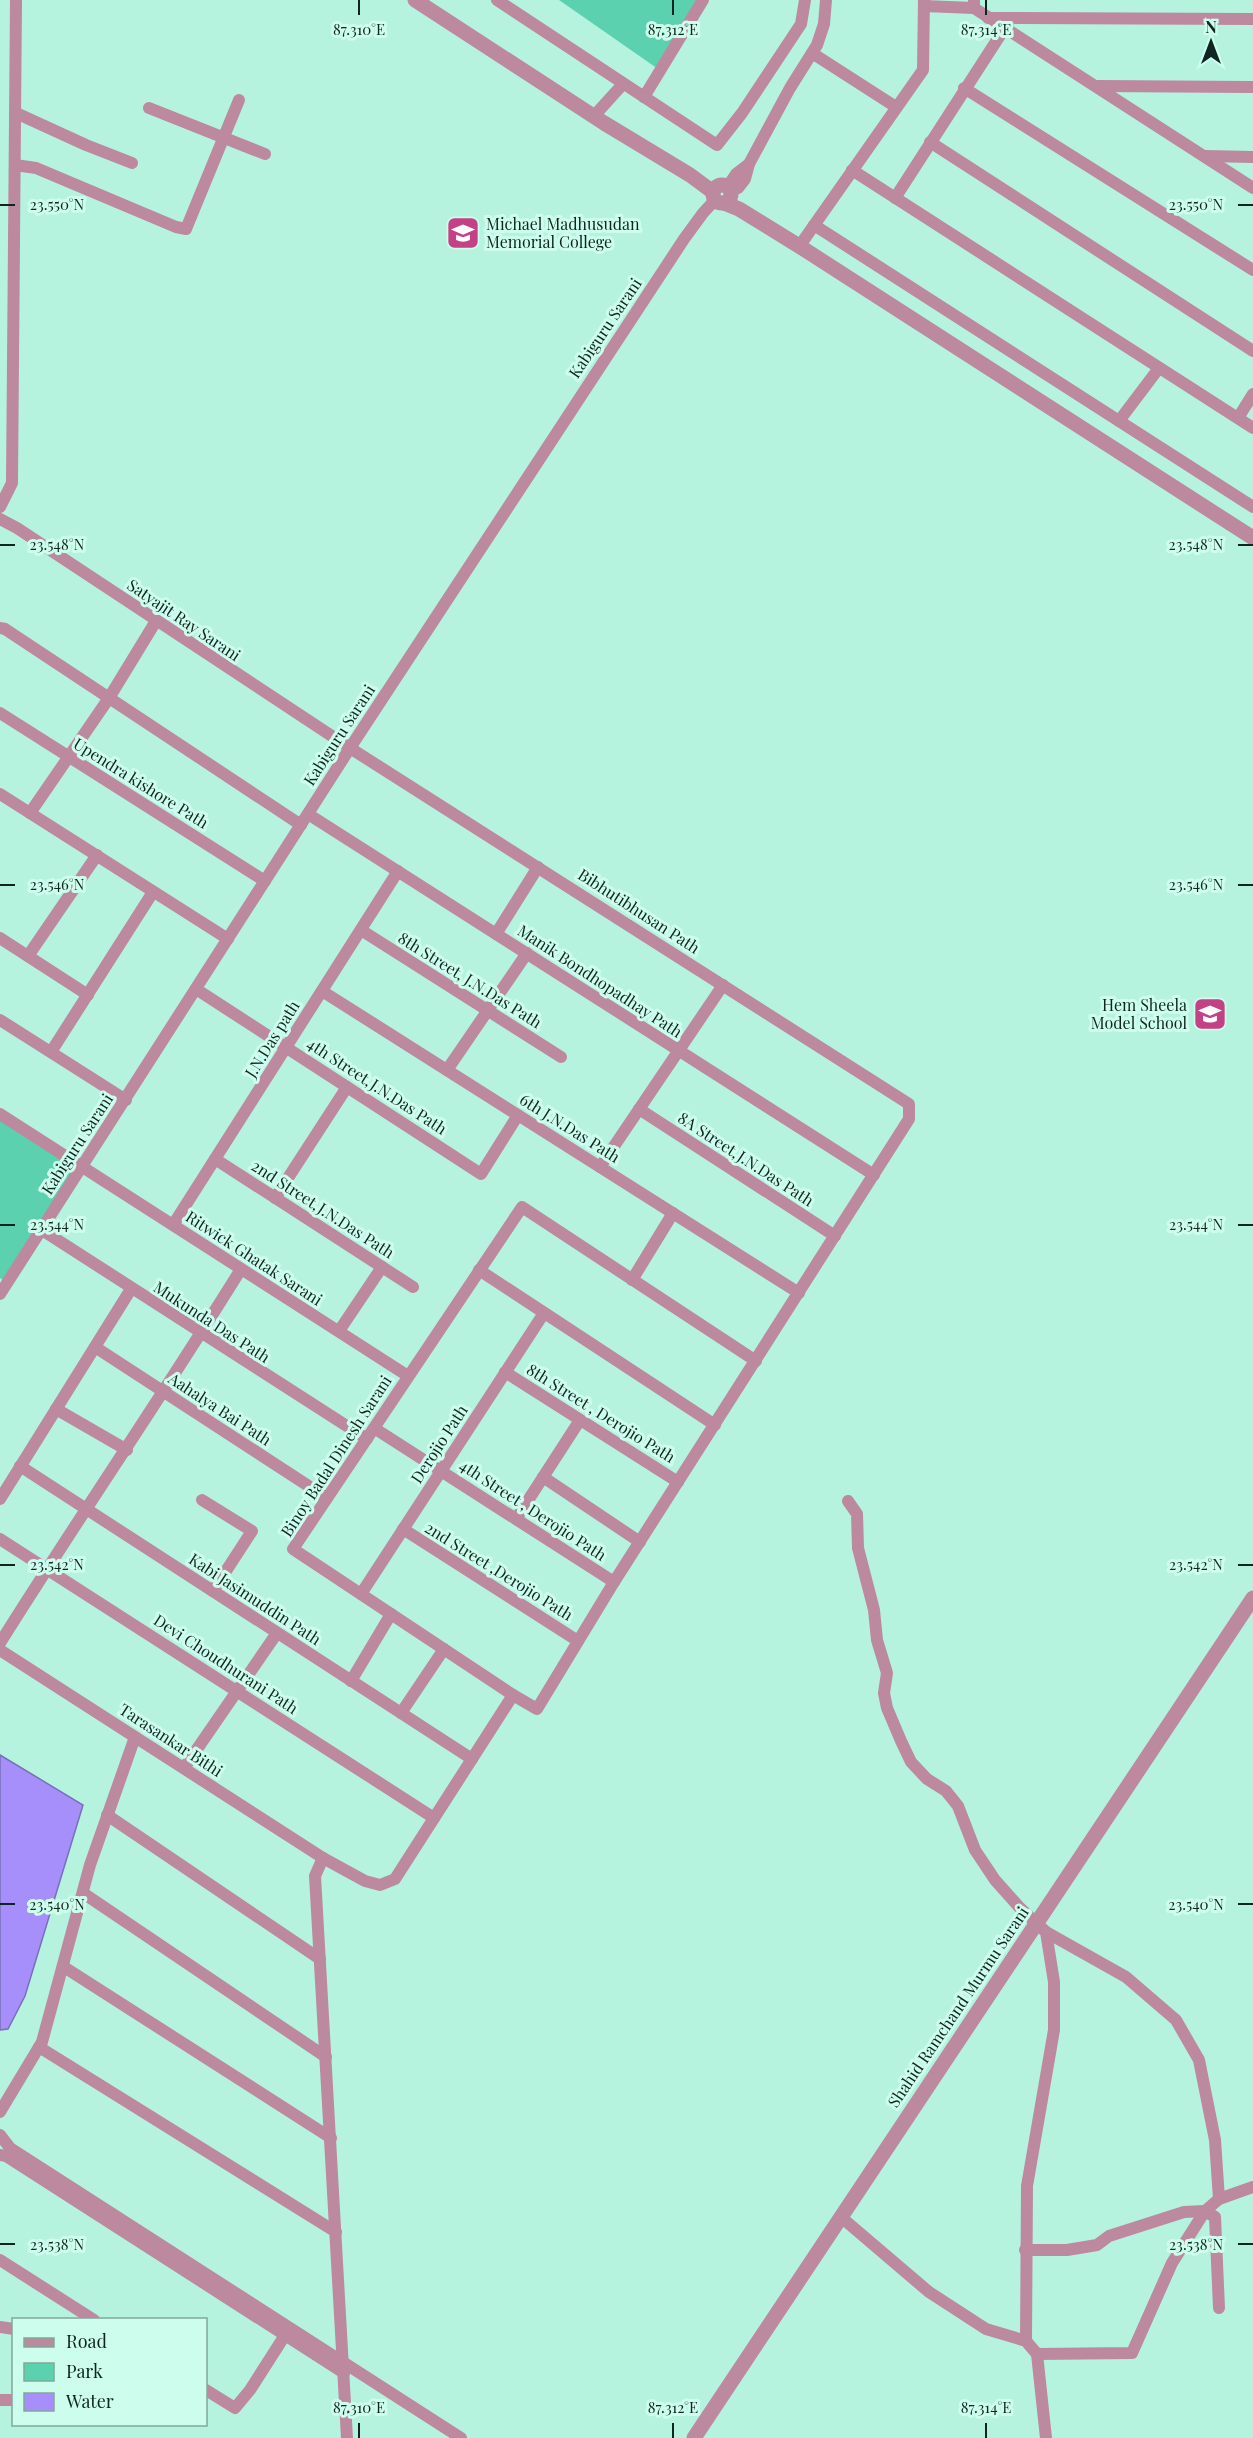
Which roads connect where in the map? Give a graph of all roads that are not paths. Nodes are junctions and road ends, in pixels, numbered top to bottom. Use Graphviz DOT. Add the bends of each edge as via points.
graph roads {
  1 [pos="16,0"];
  2 [pos="415,0"];
  3 [pos="496,0"];
  4 [pos="704,0"];
  5 [pos="805,0"];
  6 [pos="826,0"];
  7 [pos="924,3"];
  8 [pos="974,4"];
  9 [pos="988,18"];
  10 [pos="1014,18"];
  11 [pos="1253,19"];
  12 [pos="1003,27"];
  13 [pos="812,53"];
  14 [pos="623,84"];
  15 [pos="1095,86"];
  16 [pos="1253,87"];
  17 [pos="964,88"];
  18 [pos="644,97"];
  19 [pos="239,100"];
  20 [pos="896,107"];
  21 [pos="149,108"];
  22 [pos="16,112"];
  23 [pos="594,116"];
  24 [pos="223,138"];
  25 [pos="930,142"];
  26 [pos="265,154"];
  27 [pos="1204,156"];
  28 [pos="1253,157"];
  29 [pos="132,163"];
  30 [pos="15,165"];
  31 [pos="852,171"];
  32 [pos="1253,188"];
  33 [pos="723,195"];
  34 [pos="895,198"];
  35 [pos="814,225"];
  36 [pos="803,241"];
  37 [pos="1253,270"];
  38 [pos="1253,351"];
  39 [pos="1159,368"];
  40 [pos="1253,394"];
  41 [pos="1238,418"];
  42 [pos="1119,421"];
  43 [pos="1253,428"];
  44 [pos="0,507"];
  45 [pos="1253,507"];
  46 [pos="0,519"];
  47 [pos="1252,532"];
  48 [pos="156,621"];
  49 [pos="0,628"];
  50 [pos="109,698"];
  51 [pos="0,713"];
  52 [pos="350,748"];
  53 [pos="68,756"];
  54 [pos="0,794"];
  55 [pos="30,813"];
  56 [pos="308,814"];
  57 [pos="301,825"];
  58 [pos="96,855"];
  59 [pos="538,867"];
  60 [pos="398,871"];
  61 [pos="265,881"];
  62 [pos="153,892"];
  63 [pos="361,930"];
  64 [pos="496,934"];
  65 [pos="0,938"];
  66 [pos="228,939"];
  67 [pos="527,953"];
  68 [pos="28,956"];
  69 [pos="723,985"];
  70 [pos="196,989"];
  71 [pos="322,991"];
  72 [pos="88,995"];
  73 [pos="488,1010"];
  74 [pos="0,1020"];
  75 [pos="286,1047"];
  76 [pos="679,1051"];
  77 [pos="51,1052"];
  78 [pos="561,1057"];
  79 [pos="447,1070"];
  80 [pos="347,1087"];
  81 [pos="126,1100"];
  82 [pos="639,1109"];
  83 [pos="0,1113"];
  84 [pos="518,1115"];
  85 [pos="215,1159"];
  86 [pos="82,1167"];
  87 [pos="600,1167"];
  88 [pos="874,1175"];
  89 [pos="275,1198"];
  90 [pos="673,1213"];
  91 [pos="173,1225"];
  92 [pos="42,1230"];
  93 [pos="835,1236"];
  94 [pos="382,1267"];
  95 [pos="241,1269"];
  96 [pos="479,1270"];
  97 [pos="632,1280"];
  98 [pos="413,1287"];
  99 [pos="131,1289"];
  100 [pos="799,1293"];
  101 [pos="0,1294"];
  102 [pos="544,1313"];
  103 [pos="339,1331"];
  104 [pos="201,1334"];
  105 [pos="95,1347"];
  106 [pos="756,1361"];
  107 [pos="506,1372"];
  108 [pos="408,1376"];
  109 [pos="164,1392"];
  110 [pos="56,1409"];
  111 [pos="580,1420"];
  112 [pos="715,1425"];
  113 [pos="374,1428"];
  114 [pos="366,1439"];
  115 [pos="127,1450"];
  116 [pos="20,1466"];
  117 [pos="441,1471"];
  118 [pos="543,1477"];
  119 [pos="678,1482"];
  120 [pos="327,1498"];
  121 [pos="0,1499"];
  122 [pos="202,1500"];
  123 [pos="848,1501"];
  124 [pos="85,1508"];
  125 [pos="516,1519"];
  126 [pos="403,1530"];
  127 [pos="0,1539"];
  128 [pos="640,1542"];
  129 [pos="47,1569"];
  130 [pos="614,1581"];
  131 [pos="213,1591"];
  132 [pos="361,1594"];
  133 [pos="1253,1598"];
  134 [pos="391,1614"];
  135 [pos="277,1633"];
  136 [pos="578,1641"];
  137 [pos="0,1643"];
  138 [pos="444,1649"];
  139 [pos="0,1650"];
  140 [pos="351,1681"];
  141 [pos="237,1691"];
  142 [pos="513,1695"];
  143 [pos="401,1713"];
  144 [pos="135,1737"];
  145 [pos="472,1759"];
  146 [pos="184,1768"];
  147 [pos="108,1815"];
  148 [pos="434,1818"];
  149 [pos="323,1858"];
  150 [pos="82,1893"];
  151 [pos="1041,1927"];
  152 [pos="320,1959"];
  153 [pos="64,1967"];
  154 [pos="39,2047"];
  155 [pos="326,2057"];
  156 [pos="9,2093"];
  157 [pos="0,2103"];
  158 [pos="0,2112"];
  159 [pos="0,2135"];
  160 [pos="331,2138"];
  161 [pos="0,2155"];
  162 [pos="1253,2187"];
  163 [pos="1219,2199"];
  164 [pos="1205,2211"];
  165 [pos="841,2217"];
  166 [pos="336,2232"];
  167 [pos="1025,2250"];
  168 [pos="0,2260"];
  169 [pos="1219,2308"];
  170 [pos="92,2318"];
  171 [pos="288,2331"];
  172 [pos="1026,2341"];
  173 [pos="1037,2354"];
  174 [pos="344,2367"];
  175 [pos="207,2391"];
  176 [pos="347,2438"];
  177 [pos="461,2438"];
  178 [pos="694,2438"];
  179 [pos="1046,2438"];
  1 -- 22 [label="street"];
  2 -- 23 [label="street"];
  3 -- 14 [label="street"];
  4 -- 18 [label="street"];
  5 -- 18 [label="street" via="801,24 717,145"];
  6 -- 13 [label="street, Kabiguru Sarani" via="824,24"];
  7 -- 8 [label="street"];
  7 -- 20 [label="street" via="923,70"];
  8 -- 9 [label="street"];
  9 -- 10 [label="street"];
  9 -- 12 [label="street"];
  10 -- 11 [label="street"];
  10 -- 12 [label="street"];
  12 -- 15 [label="street"];
  12 -- 17 [label="street"];
  13 -- 20 [label="street"];
  13 -- 33 [label="street, Kabiguru Sarani" via="749,164 736,174"];
  14 -- 18 [label="street"];
  14 -- 23 [label="street"];
  15 -- 16 [label="street"];
  15 -- 27 [label="street"];
  17 -- 25 [label="street"];
  17 -- 37 [label="street"];
  19 -- 24 [label="street"];
  20 -- 31 [label="street"];
  21 -- 24 [label="street"];
  22 -- 29 [label="street"];
  22 -- 30 [label="street"];
  23 -- 33 [label="street"];
  24 -- 26 [label="street"];
  24 -- 30 [label="street" via="186,229 36,168"];
  25 -- 34 [label="street"];
  25 -- 38 [label="street"];
  27 -- 28 [label="street"];
  27 -- 32 [label="street"];
  30 -- 44 [label="street" via="12,483"];
  31 -- 34 [label="street"];
  31 -- 35 [label="street"];
  33 -- 36 [label="street"];
  33 -- 47 [label="street" via="739,209"];
  33 -- 52 [label="street, Kabiguru Sarani" via="712,213 699,220 684,239"];
  34 -- 39 [label="street"];
  35 -- 36 [label="street"];
  35 -- 42 [label="street"];
  36 -- 47 [label="street"];
  39 -- 41 [label="street"];
  39 -- 42 [label="street"];
  40 -- 41 [label="street"];
  41 -- 43 [label="street"];
  42 -- 45 [label="street"];
  46 -- 48 [label="street, Satyajit Ray Sarani"];
  48 -- 50 [label="street"];
  48 -- 52 [label="street, Satyajit Ray Sarani"];
  49 -- 50 [label="street"];
  50 -- 53 [label="street"];
  50 -- 57 [label="street"];
  51 -- 53 [label="street, Upendra kishore Path"];
  52 -- 56 [label="street, Kabiguru Sarani"];
  52 -- 59 [label="street, Bibhutibhusan Path"];
  53 -- 55 [label="street"];
  53 -- 61 [label="street, Upendra kishore Path"];
  54 -- 55 [label="street"];
  55 -- 58 [label="street"];
  56 -- 57 [label="street, Kabiguru Sarani"];
  56 -- 60 [label="street, Manik Bondhopadhay Path"];
  57 -- 61 [label="street, Kabiguru Sarani"];
  58 -- 62 [label="street"];
  58 -- 68 [label="street"];
  59 -- 64 [label="street"];
  59 -- 69 [label="street, Bibhutibhusan Path"];
  60 -- 63 [label="street, J.N.Das path"];
  60 -- 64 [label="street, Manik Bondhopadhay Path"];
  61 -- 66 [label="street, Kabiguru Sarani"];
  62 -- 66 [label="street"];
  62 -- 72 [label="street"];
  63 -- 71 [label="street, J.N.Das path"];
  63 -- 73 [label="street, 8th Street, J.N.Das Path"];
  64 -- 67 [label="street, Manik Bondhopadhay Path"];
  65 -- 68 [label="street"];
  66 -- 70 [label="street, Kabiguru Sarani"];
  67 -- 73 [label="street"];
  67 -- 76 [label="street, Manik Bondhopadhay Path"];
  68 -- 72 [label="street"];
  69 -- 76 [label="street"];
  69 -- 88 [label="street, Bibhutibhusan Path" via="909,1104 909,1119"];
  70 -- 75 [label="street, 4th Street,J.N.Das Path"];
  70 -- 81 [label="street, Kabiguru Sarani"];
  71 -- 75 [label="street, J.N.Das path"];
  71 -- 79 [label="street, 6th J.N.Das Path"];
  72 -- 77 [label="street"];
  73 -- 78 [label="street, 8th Street, J.N.Das Path"];
  73 -- 79 [label="street"];
  74 -- 77 [label="street"];
  75 -- 80 [label="street, 4th Street,J.N.Das Path"];
  75 -- 85 [label="street, J.N.Das path"];
  76 -- 82 [label="street"];
  76 -- 88 [label="street, Manik Bondhopadhay Path"];
  77 -- 81 [label="street"];
  79 -- 84 [label="street, 6th J.N.Das Path"];
  80 -- 84 [label="street, 4th Street,J.N.Das Path" via="481,1174"];
  80 -- 89 [label="street"];
  81 -- 86 [label="street, Kabiguru Sarani"];
  82 -- 87 [label="street"];
  82 -- 93 [label="street, 8A Street,J.N.Das Path"];
  83 -- 86 [label="street, Ritwick Ghatak Sarani"];
  84 -- 87 [label="street, 6th J.N.Das Path"];
  85 -- 89 [label="street, 2nd Street,J.N.Das Path"];
  85 -- 91 [label="street, J.N.Das path"];
  86 -- 91 [label="street, Ritwick Ghatak Sarani"];
  86 -- 92 [label="street, Kabiguru Sarani"];
  87 -- 90 [label="street, 6th J.N.Das Path"];
  88 -- 93 [label="street"];
  89 -- 94 [label="street, 2nd Street,J.N.Das Path"];
  90 -- 97 [label="street"];
  90 -- 100 [label="street, 6th J.N.Das Path"];
  91 -- 95 [label="street, Ritwick Ghatak Sarani"];
  92 -- 99 [label="street, Mukunda Das Path"];
  92 -- 101 [label="street, Kabiguru Sarani"];
  93 -- 100 [label="street"];
  94 -- 98 [label="street, 2nd Street,J.N.Das Path"];
  94 -- 103 [label="street"];
  95 -- 103 [label="street, Ritwick Ghatak Sarani"];
  95 -- 104 [label="street"];
  96 -- 97 [label="street, Binoy Badal Dinesh Sarani" via="522,1207"];
  96 -- 102 [label="street"];
  96 -- 108 [label="street, Binoy Badal Dinesh Sarani"];
  97 -- 106 [label="street, Binoy Badal Dinesh Sarani"];
  99 -- 104 [label="street, Mukunda Das Path"];
  99 -- 105 [label="street"];
  100 -- 106 [label="street"];
  102 -- 107 [label="street, Derojio Path"];
  102 -- 112 [label="street"];
  103 -- 108 [label="street, Ritwick Ghatak Sarani"];
  104 -- 109 [label="street"];
  104 -- 114 [label="street, Mukunda Das Path"];
  105 -- 109 [label="street, Aahalya Bai Path"];
  105 -- 110 [label="street"];
  106 -- 112 [label="street"];
  107 -- 111 [label="street, 8th Street , Derojio Path"];
  107 -- 117 [label="street, Derojio Path"];
  108 -- 113 [label="street, Binoy Badal Dinesh Sarani"];
  109 -- 115 [label="street"];
  109 -- 120 [label="street, Aahalya Bai Path"];
  110 -- 115 [label="street"];
  110 -- 116 [label="street"];
  111 -- 118 [label="street"];
  111 -- 119 [label="street, 8th Street , Derojio Path"];
  112 -- 119 [label="street"];
  113 -- 114 [label="street, Binoy Badal Dinesh Sarani"];
  113 -- 117 [label="street, 4th Street , Derojio Path"];
  114 -- 120 [label="street, Binoy Badal Dinesh Sarani"];
  115 -- 124 [label="street"];
  116 -- 121 [label="street"];
  116 -- 124 [label="street, Kabi Jasimuddin Path"];
  117 -- 125 [label="street, 4th Street , Derojio Path"];
  117 -- 126 [label="street, Derojio Path"];
  118 -- 125 [label="street"];
  118 -- 128 [label="street"];
  119 -- 128 [label="street"];
  120 -- 132 [label="street, Binoy Badal Dinesh Sarani" via="293,1549"];
  122 -- 131 [label="street" via="252,1531"];
  123 -- 151 [label="street" via="857,1514 858,1548 887,1673 887,1708 901,1741 912,1762 958,1806 975,1850 990,1874"];
  124 -- 129 [label="street"];
  124 -- 131 [label="street, Kabi Jasimuddin Path"];
  125 -- 130 [label="street, 4th Street , Derojio Path"];
  126 -- 132 [label="street, Derojio Path"];
  126 -- 136 [label="street, 2nd Street ,Derojio Path"];
  127 -- 129 [label="street, Devi Choudhurani Path"];
  128 -- 130 [label="street"];
  129 -- 137 [label="street"];
  129 -- 141 [label="street, Devi Choudhurani Path"];
  130 -- 136 [label="street"];
  131 -- 135 [label="street, Kabi Jasimuddin Path"];
  132 -- 134 [label="street, Binoy Badal Dinesh Sarani"];
  133 -- 151 [label="street, Shahid Ramchand Murmu Sarani"];
  134 -- 138 [label="street, Binoy Badal Dinesh Sarani"];
  134 -- 140 [label="street"];
  135 -- 140 [label="street, Kabi Jasimuddin Path"];
  135 -- 141 [label="street"];
  136 -- 142 [label="street, Binoy Badal Dinesh Sarani" via="537,1709"];
  138 -- 142 [label="street, Binoy Badal Dinesh Sarani"];
  138 -- 143 [label="street"];
  139 -- 144 [label="street, Tarasankar Bithi"];
  140 -- 143 [label="street, Kabi Jasimuddin Path"];
  141 -- 146 [label="street"];
  141 -- 148 [label="street, Devi Choudhurani Path"];
  142 -- 145 [label="street"];
  143 -- 145 [label="street, Kabi Jasimuddin Path"];
  144 -- 146 [label="street, Tarasankar Bithi"];
  144 -- 147 [label="street"];
  145 -- 148 [label="street"];
  146 -- 149 [label="street, Tarasankar Bithi"];
  147 -- 150 [label="street"];
  147 -- 152 [label="street"];
  148 -- 149 [label="street" via="394,1879 380,1885"];
  149 -- 152 [label="street" via="315,1876"];
  150 -- 153 [label="street"];
  150 -- 155 [label="street"];
  151 -- 163 [label="street" via="1126,1977 1176,2020 1200,2060 1215,2140"];
  151 -- 165 [label="street, Shahid Ramchand Murmu Sarani"];
  151 -- 167 [label="street" via="1054,1982 1054,2030 1027,2186"];
  152 -- 155 [label="street"];
  153 -- 154 [label="street"];
  153 -- 160 [label="street"];
  154 -- 156 [label="street"];
  154 -- 166 [label="street"];
  155 -- 160 [label="street"];
  156 -- 157 [label="street"];
  156 -- 158 [label="street"];
  159 -- 171 [label="street" via="10,2148"];
  160 -- 166 [label="street"];
  161 -- 171 [label="street"];
  162 -- 163 [label="street"];
  163 -- 164 [label="street"];
  164 -- 167 [label="street" via="1184,2212 1109,2235 1097,2245"];
  164 -- 169 [label="street" via="1215,2217"];
  164 -- 173 [label="street" via="1172,2263 1132,2353"];
  165 -- 172 [label="street" via="929,2292 986,2329"];
  165 -- 178 [label="street, Shahid Ramchand Murmu Sarani"];
  166 -- 174 [label="street"];
  167 -- 172 [label="street"];
  168 -- 170 [label="street"];
  171 -- 174 [label="street"];
  171 -- 175 [label="street" via="235,2408"];
  172 -- 173 [label="street"];
  173 -- 179 [label="street"];
  174 -- 176 [label="street"];
  174 -- 177 [label="street"];
}
